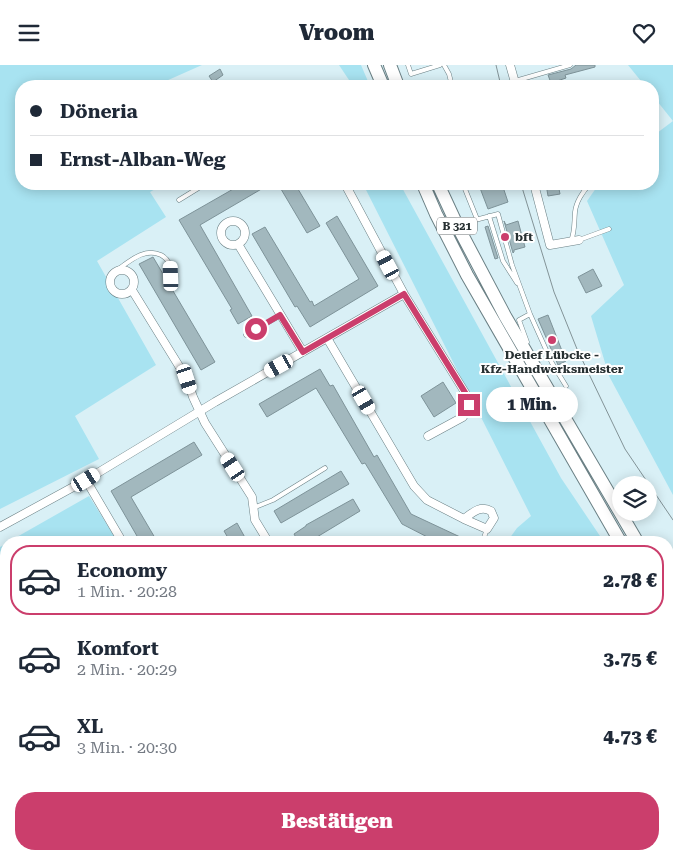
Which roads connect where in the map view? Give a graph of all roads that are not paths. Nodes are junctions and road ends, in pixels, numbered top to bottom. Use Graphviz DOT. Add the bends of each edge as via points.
graph roads {
  1 [pos="374,65"];
  2 [pos="390,65"];
  3 [pos="408,65"];
  4 [pos="442,65"];
  5 [pos="510,65"];
  6 [pos="570,65"];
  7 [pos="380,80"];
  8 [pos="396,80"];
  9 [pos="450,80"];
  10 [pos="514,80"];
  11 [pos="527,80"];
  12 [pos="195,190"];
  13 [pos="348,190"];
  14 [pos="426,190"];
  15 [pos="441,190"];
  16 [pos="465,190"];
  17 [pos="536,190"];
  18 [pos="585,190"];
  19 [pos="179,200"];
  20 [pos="489,216"];
  21 [pos="477,219"];
  22 [pos="457,225"];
  23 [pos="609,229"];
  24 [pos="575,240"];
  25 [pos="238,245"];
  26 [pos="118,270"];
  27 [pos="171,276"];
  28 [pos="132,290"];
  29 [pos="522,291"];
  30 [pos="404,294"];
  31 [pos="530,314"];
  32 [pos="280,315"];
  33 [pos="246,335"];
  34 [pos="327,338"];
  35 [pos="303,352"];
  36 [pos="537,370"];
  37 [pos="566,386"];
  38 [pos="201,411"];
  39 [pos="428,436"];
  40 [pos="325,468"];
  41 [pos="86,480"];
  42 [pos="253,508"];
  43 [pos="464,519"];
  44 [pos="0,527"];
  45 [pos="487,529"];
  46 [pos="120,536"];
  47 [pos="265,536"];
  48 [pos="484,536"];
  49 [pos="617,536"];
  50 [pos="634,536"];
  1 -- 7 [label="main road"];
  2 -- 8 [label="main road"];
  3 -- 4 [label="lane" via="411,74"];
  4 -- 9 [label="lane"];
  5 -- 10 [label="street"];
  6 -- 11 [label="lane"];
  12 -- 19 [label="lane"];
  13 -- 30 [label="street"];
  14 -- 49 [label="main road, B 321" via="467,275"];
  15 -- 22 [label="main road, B 321"];
  16 -- 21 [label="lane"];
  17 -- 24 [label="street" via="550,245"];
  18 -- 24 [label="lane" via="575,211"];
  20 -- 21 [label="lane"];
  20 -- 29 [label="lane" via="503,261"];
  20 -- 29 [label="lane" via="498,214"];
  21 -- 22 [label="lane"];
  22 -- 36 [label="main road, B 321"];
  23 -- 24 [label="lane"];
  25 -- 32 [label="street"];
  26 -- 27 [label="lane" via="145,253 154,252 170,265"];
  26 -- 28 [label="street" via="132,274 135,282"];
  26 -- 28 [label="street" via="111,279 113,290 120,294"];
  28 -- 38 [label="street" via="187,379"];
  29 -- 31 [label="lane"];
  30 -- 34 [label="street"];
  30 -- 39 [label="street" via="466,394 469,405 463,417"];
  31 -- 36 [label="lane" via="519,320"];
  31 -- 37 [label="lane"];
  32 -- 33 [label="lane"];
  32 -- 35 [label="street"];
  34 -- 35 [label="street"];
  34 -- 43 [label="street" via="414,485 427,500"];
  35 -- 38 [label="street"];
  36 -- 50 [label="main road, B 321"];
  38 -- 41 [label="street"];
  38 -- 42 [label="street" via="205,423 252,497"];
  40 -- 42 [label="lane" via="273,500"];
  41 -- 44 [label="street"];
  41 -- 46 [label="street"];
  42 -- 47 [label="street" via="255,520"];
  43 -- 45 [label="street"];
  43 -- 45 [label="street" via="480,508 486,508 494,518"];
  45 -- 48 [label="lane"];
}
